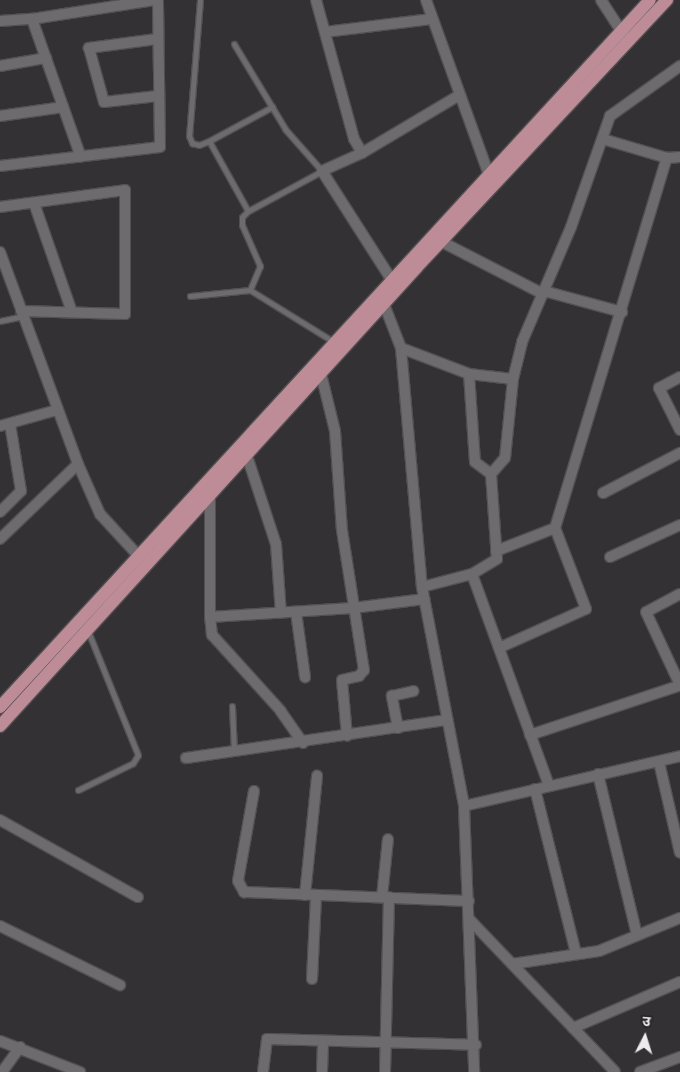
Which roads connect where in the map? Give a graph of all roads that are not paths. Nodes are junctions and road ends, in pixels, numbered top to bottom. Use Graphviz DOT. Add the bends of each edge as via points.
graph roads {
  1 [pos="156,0"];
  2 [pos="200,0"];
  3 [pos="316,0"];
  4 [pos="426,0"];
  5 [pos="602,0"];
  6 [pos="650,0"];
  7 [pos="667,0"];
  8 [pos="89,4"];
  9 [pos="32,19"];
  10 [pos="431,19"];
  11 [pos="0,21"];
  12 [pos="325,32"];
  13 [pos="623,35"];
  14 [pos="157,39"];
  15 [pos="234,44"];
  16 [pos="46,58"];
  17 [pos="0,66"];
  18 [pos="680,66"];
  19 [pos="158,96"];
  20 [pos="458,96"];
  21 [pos="63,107"];
  22 [pos="272,107"];
  23 [pos="0,116"];
  24 [pos="603,139"];
  25 [pos="209,141"];
  26 [pos="362,153"];
  27 [pos="81,157"];
  28 [pos="680,157"];
  29 [pos="667,158"];
  30 [pos="0,166"];
  31 [pos="322,171"];
  32 [pos="488,175"];
  33 [pos="34,203"];
  34 [pos="0,207"];
  35 [pos="248,211"];
  36 [pos="440,241"];
  37 [pos="0,252"];
  38 [pos="395,284"];
  39 [pos="250,290"];
  40 [pos="544,293"];
  41 [pos="190,296"];
  42 [pos="382,298"];
  43 [pos="72,312"];
  44 [pos="622,312"];
  45 [pos="22,313"];
  46 [pos="0,321"];
  47 [pos="336,342"];
  48 [pos="401,348"];
  49 [pos="321,374"];
  50 [pos="469,374"];
  51 [pos="680,378"];
  52 [pos="513,379"];
  53 [pos="57,410"];
  54 [pos="5,425"];
  55 [pos="680,430"];
  56 [pos="680,453"];
  57 [pos="247,456"];
  58 [pos="78,464"];
  59 [pos="491,474"];
  60 [pos="602,493"];
  61 [pos="210,496"];
  62 [pos="0,512"];
  63 [pos="680,525"];
  64 [pos="555,528"];
  65 [pos="0,539"];
  66 [pos="496,551"];
  67 [pos="610,557"];
  68 [pos="143,561"];
  69 [pos="472,574"];
  70 [pos="422,587"];
  71 [pos="680,594"];
  72 [pos="424,600"];
  73 [pos="353,608"];
  74 [pos="296,612"];
  75 [pos="281,613"];
  76 [pos="210,617"];
  77 [pos="88,630"];
  78 [pos="501,647"];
  79 [pos="305,677"];
  80 [pos="679,685"];
  81 [pos="413,692"];
  82 [pos="232,706"];
  83 [pos="0,707"];
  84 [pos="447,720"];
  85 [pos="0,726"];
  86 [pos="398,728"];
  87 [pos="530,735"];
  88 [pos="346,736"];
  89 [pos="303,743"];
  90 [pos="234,752"];
  91 [pos="680,756"];
  92 [pos="186,758"];
  93 [pos="658,762"];
  94 [pos="598,774"];
  95 [pos="317,776"];
  96 [pos="549,785"];
  97 [pos="535,789"];
  98 [pos="78,790"];
  99 [pos="254,791"];
  100 [pos="464,806"];
  101 [pos="0,820"];
  102 [pos="388,839"];
  103 [pos="680,853"];
  104 [pos="305,895"];
  105 [pos="316,896"];
  106 [pos="138,897"];
  107 [pos="385,897"];
  108 [pos="469,900"];
  109 [pos="680,918"];
  110 [pos="470,919"];
  111 [pos="0,926"];
  112 [pos="637,935"];
  113 [pos="576,954"];
  114 [pos="512,964"];
  115 [pos="312,979"];
  116 [pos="680,982"];
  117 [pos="120,985"];
  118 [pos="573,1028"];
  119 [pos="0,1040"];
  120 [pos="323,1040"];
  121 [pos="385,1042"];
  122 [pos="476,1045"];
  123 [pos="20,1047"];
  124 [pos="680,1057"];
  125 [pos="2,1072"];
  126 [pos="80,1072"];
  127 [pos="263,1072"];
  128 [pos="322,1072"];
  129 [pos="385,1072"];
  130 [pos="474,1072"];
  131 [pos="615,1072"];
  132 [pos="640,1072"];
  1 -- 8 [label="street"];
  1 -- 14 [label="street"];
  2 -- 25 [label="lane" via="189,136 192,143 199,145"];
  3 -- 12 [label="street"];
  4 -- 10 [label="street"];
  5 -- 13 [label="street"];
  6 -- 13 [label="main road"];
  7 -- 13 [label="main road"];
  8 -- 9 [label="street"];
  9 -- 11 [label="street"];
  9 -- 16 [label="street"];
  10 -- 12 [label="street"];
  10 -- 20 [label="street"];
  12 -- 26 [label="street" via="354,139"];
  13 -- 32 [label="main road"];
  13 -- 36 [label="main road"];
  14 -- 19 [label="street"];
  14 -- 19 [label="street" via="89,48 104,102"];
  15 -- 22 [label="lane"];
  16 -- 17 [label="street"];
  16 -- 21 [label="street"];
  18 -- 24 [label="street" via="615,109"];
  19 -- 27 [label="street" via="160,148"];
  20 -- 26 [label="street"];
  20 -- 32 [label="street"];
  21 -- 23 [label="street"];
  21 -- 27 [label="street"];
  22 -- 25 [label="lane"];
  22 -- 31 [label="lane" via="285,129"];
  24 -- 29 [label="street"];
  24 -- 40 [label="street"];
  25 -- 35 [label="lane"];
  26 -- 31 [label="street"];
  27 -- 30 [label="street"];
  28 -- 29 [label="street"];
  29 -- 44 [label="street"];
  31 -- 35 [label="lane"];
  31 -- 38 [label="street"];
  32 -- 38 [label="main road"];
  33 -- 34 [label="street"];
  33 -- 43 [label="street"];
  33 -- 43 [label="street" via="124,190 125,314"];
  35 -- 39 [label="lane" via="242,218 242,225 260,266"];
  36 -- 38 [label="main road"];
  36 -- 40 [label="street"];
  37 -- 45 [label="street"];
  38 -- 42 [label="main road"];
  39 -- 41 [label="lane"];
  39 -- 47 [label="lane"];
  40 -- 44 [label="street"];
  40 -- 52 [label="street" via="522,342"];
  42 -- 47 [label="main road"];
  42 -- 48 [label="street"];
  42 -- 49 [label="main road"];
  43 -- 45 [label="street"];
  44 -- 64 [label="street"];
  45 -- 46 [label="lane"];
  45 -- 53 [label="street"];
  47 -- 68 [label="main road"];
  48 -- 50 [label="street"];
  48 -- 70 [label="street"];
  49 -- 57 [label="main road"];
  49 -- 73 [label="street" via="335,431 342,530"];
  50 -- 52 [label="street"];
  50 -- 59 [label="street" via="475,462"];
  51 -- 55 [label="street" via="659,388"];
  52 -- 59 [label="street" via="505,458"];
  53 -- 54 [label="street"];
  53 -- 58 [label="street"];
  54 -- 62 [label="street" via="21,490"];
  56 -- 60 [label="street"];
  57 -- 61 [label="main road"];
  57 -- 75 [label="street" via="276,544"];
  58 -- 65 [label="street"];
  58 -- 68 [label="street" via="100,514"];
  59 -- 66 [label="street"];
  61 -- 68 [label="main road"];
  61 -- 76 [label="street"];
  63 -- 67 [label="street"];
  64 -- 66 [label="street"];
  64 -- 78 [label="street" via="586,609"];
  66 -- 69 [label="street" via="494,563"];
  68 -- 77 [label="main road"];
  68 -- 83 [label="main road"];
  69 -- 70 [label="street"];
  69 -- 78 [label="street"];
  70 -- 72 [label="street"];
  71 -- 80 [label="street" via="646,612"];
  72 -- 73 [label="street"];
  72 -- 84 [label="street"];
  73 -- 74 [label="street"];
  73 -- 88 [label="street" via="364,670 359,676 342,680"];
  74 -- 75 [label="street"];
  74 -- 79 [label="street"];
  75 -- 76 [label="street"];
  76 -- 89 [label="street" via="212,635 281,711"];
  77 -- 85 [label="main road"];
  77 -- 98 [label="lane" via="138,755 133,763"];
  78 -- 87 [label="street"];
  80 -- 87 [label="street"];
  81 -- 86 [label="street" via="392,696"];
  82 -- 90 [label="lane"];
  84 -- 86 [label="street"];
  84 -- 100 [label="street"];
  86 -- 88 [label="street"];
  87 -- 96 [label="street"];
  88 -- 89 [label="street"];
  89 -- 90 [label="street"];
  90 -- 92 [label="street"];
  91 -- 93 [label="street"];
  93 -- 94 [label="street"];
  93 -- 103 [label="street"];
  94 -- 96 [label="street"];
  94 -- 112 [label="street"];
  95 -- 104 [label="street"];
  96 -- 97 [label="street"];
  97 -- 100 [label="street"];
  97 -- 113 [label="street"];
  99 -- 104 [label="street" via="239,887 244,892"];
  100 -- 108 [label="street"];
  101 -- 106 [label="street"];
  102 -- 107 [label="street"];
  104 -- 105 [label="street"];
  105 -- 107 [label="street"];
  105 -- 115 [label="street"];
  107 -- 108 [label="street"];
  107 -- 121 [label="street"];
  108 -- 110 [label="street"];
  109 -- 112 [label="street"];
  110 -- 114 [label="street"];
  110 -- 122 [label="street"];
  111 -- 117 [label="street"];
  112 -- 113 [label="street" via="599,951"];
  113 -- 114 [label="street"];
  114 -- 118 [label="street"];
  116 -- 118 [label="street"];
  118 -- 131 [label="street"];
  119 -- 123 [label="street"];
  120 -- 121 [label="street"];
  120 -- 127 [label="street" via="267,1039"];
  120 -- 128 [label="street"];
  121 -- 122 [label="street"];
  121 -- 129 [label="street"];
  122 -- 130 [label="street"];
  123 -- 125 [label="street"];
  123 -- 126 [label="street"];
  124 -- 132 [label="street"];
}
